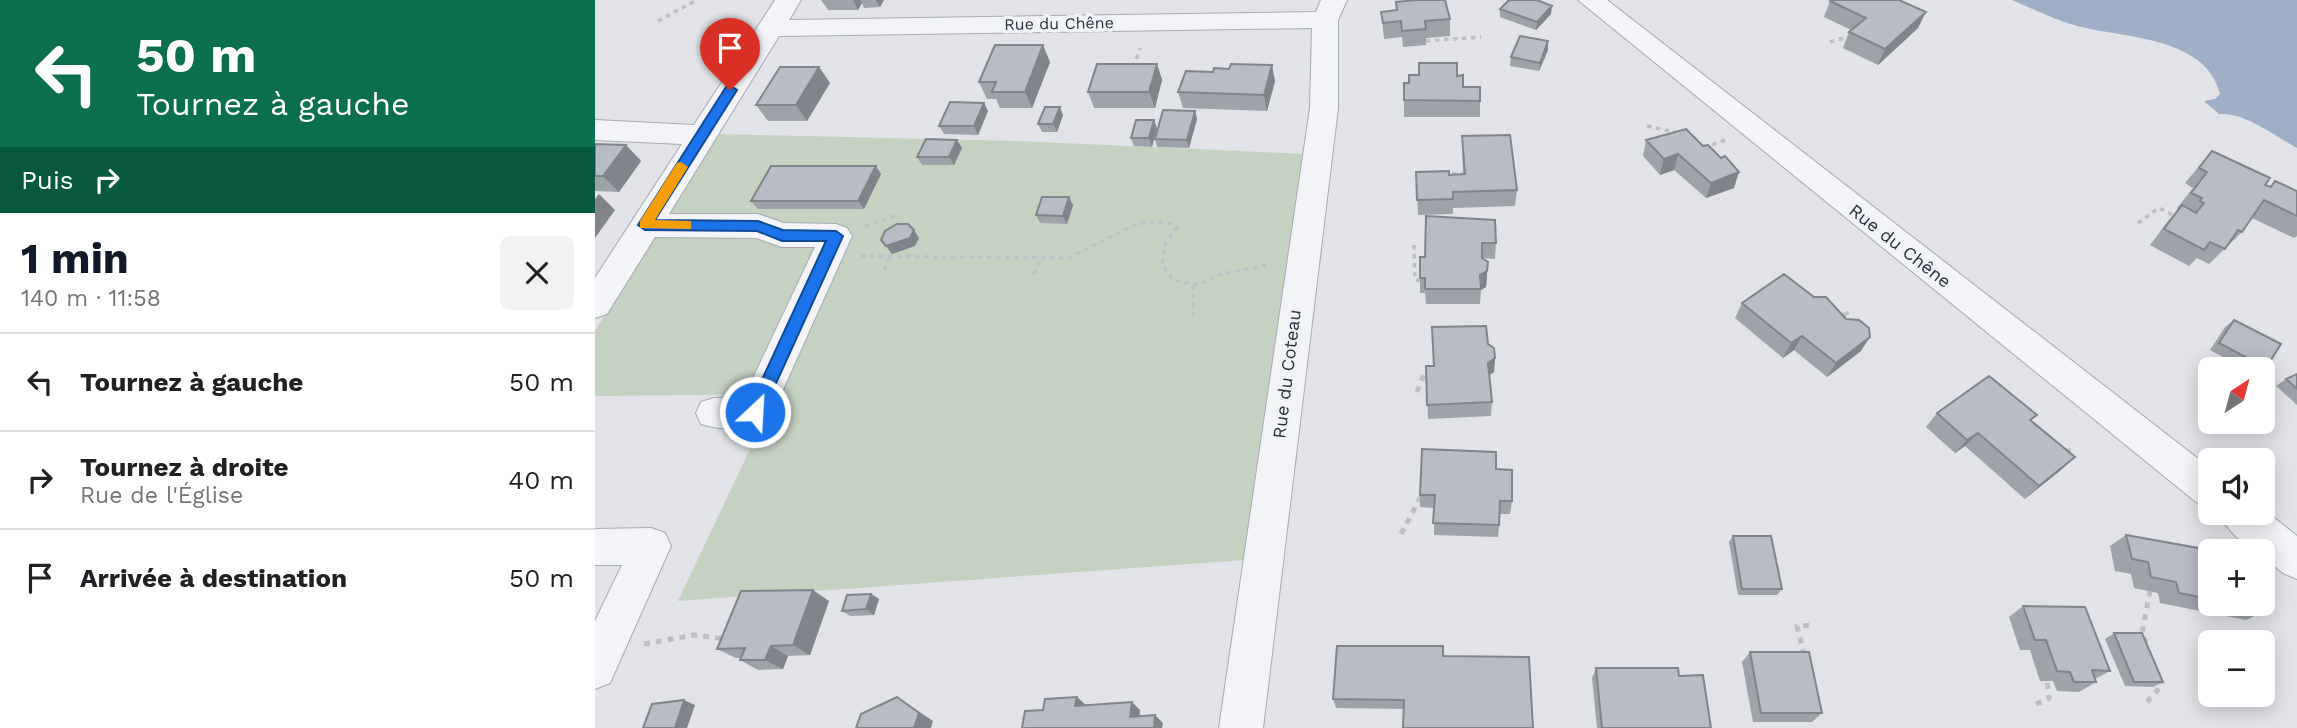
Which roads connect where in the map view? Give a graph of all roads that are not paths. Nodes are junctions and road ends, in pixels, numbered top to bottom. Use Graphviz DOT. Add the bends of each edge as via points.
graph roads {
  1 [pos="788,0"];
  2 [pos="1591,0"];
  3 [pos="1330,10"];
  4 [pos="771,28"];
  5 [pos="595,130"];
  6 [pos="701,135"];
  7 [pos="645,225"];
  8 [pos="595,305"];
  9 [pos="715,413"];
  10 [pos="2198,481"];
  11 [pos="2253,525"];
  12 [pos="595,547"];
  13 [pos="2297,560"];
  14 [pos="599,658"];
  15 [pos="1241,728"];
  1 -- 4 [label="street"];
  2 -- 10 [label="street, Rue du Chêne"];
  3 -- 4 [label="street, Rue du Chêne"];
  3 -- 15 [label="street, Rue du Coteau" via="1324,108"];
  4 -- 6 [label="street"];
  5 -- 6 [label="street"];
  6 -- 7 [label="street"];
  7 -- 8 [label="street"];
  7 -- 9 [label="street" via="758,226 782,235 836,236 755,412"];
  11 -- 13 [label="street"];
  12 -- 14 [label="street" via="651,546"];
}
